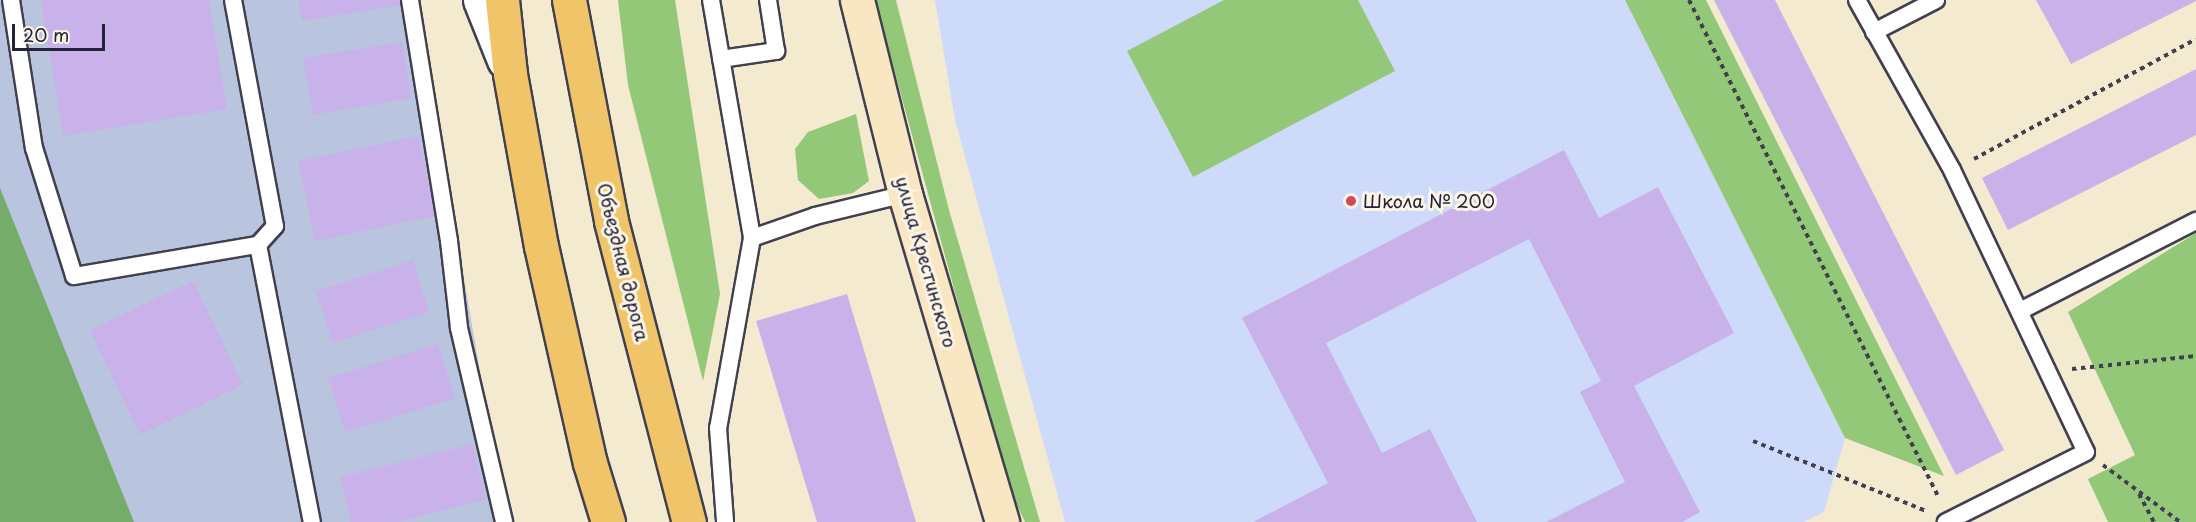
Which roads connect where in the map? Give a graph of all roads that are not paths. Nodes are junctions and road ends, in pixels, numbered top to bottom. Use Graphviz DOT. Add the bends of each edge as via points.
graph roads {
  1 [pos="11,0"];
  2 [pos="233,0"];
  3 [pos="410,0"];
  4 [pos="480,0"];
  5 [pos="502,0"];
  6 [pos="569,0"];
  7 [pos="711,0"];
  8 [pos="768,0"];
  9 [pos="857,0"];
  10 [pos="1857,0"];
  11 [pos="1936,0"];
  12 [pos="1874,33"];
  13 [pos="721,59"];
  14 [pos="510,74"];
  15 [pos="905,194"];
  16 [pos="2196,221"];
  17 [pos="752,238"];
  18 [pos="258,245"];
  19 [pos="2020,311"];
  20 [pos="1948,521"];
  21 [pos="312,522"];
  22 [pos="504,522"];
  23 [pos="608,522"];
  24 [pos="689,522"];
  25 [pos="725,522"];
  26 [pos="1002,522"];
  1 -- 18 [label="lane" via="34,148 74,276"];
  2 -- 18 [label="lane" via="275,226"];
  3 -- 22 [label="lane" via="459,328"];
  4 -- 14 [label="street"];
  5 -- 14 [label="main road"];
  6 -- 24 [label="main road, Объездная дорога" via="611,221"];
  7 -- 13 [label="lane"];
  8 -- 13 [label="lane" via="776,51"];
  9 -- 15 [label="street, улица Крестинского"];
  10 -- 12 [label="lane"];
  11 -- 12 [label="lane"];
  12 -- 19 [label="lane" via="1952,170"];
  13 -- 17 [label="lane"];
  14 -- 23 [label="main road" via="541,246 590,463"];
  15 -- 17 [label="lane" via="815,216"];
  15 -- 26 [label="street, улица Крестинского"];
  16 -- 19 [label="lane"];
  17 -- 25 [label="lane" via="718,428"];
  18 -- 21 [label="lane"];
  19 -- 20 [label="lane" via="2086,452"];
}
